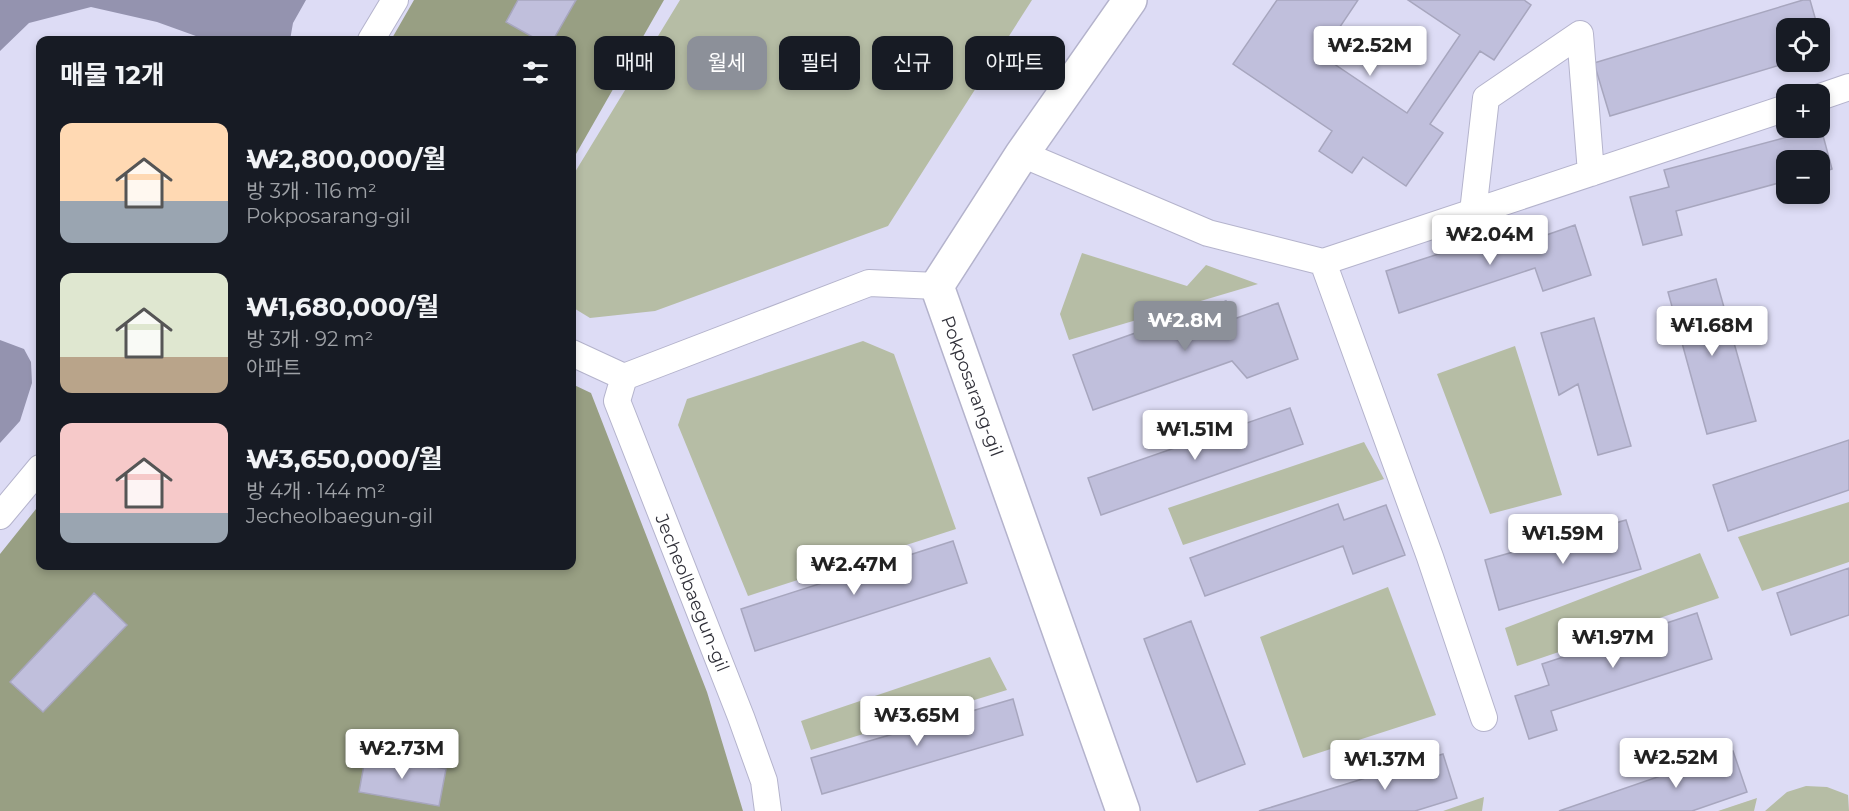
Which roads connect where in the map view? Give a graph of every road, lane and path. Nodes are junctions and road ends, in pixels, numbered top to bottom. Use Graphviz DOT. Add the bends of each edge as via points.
graph roads {
  1 [pos="395,0"];
  2 [pos="1130,0"];
  3 [pos="373,36"];
  4 [pos="1849,87"];
  5 [pos="1830,94"];
  6 [pos="1776,111"];
  7 [pos="1022,154"];
  8 [pos="1591,173"];
  9 [pos="1473,212"];
  10 [pos="1323,262"];
  11 [pos="937,286"];
  12 [pos="576,355"];
  13 [pos="624,377"];
  14 [pos="36,473"];
  15 [pos="0,516"];
  16 [pos="1484,718"];
  17 [pos="768,811"];
  18 [pos="1124,811"];
  1 -- 3 [label="street"];
  2 -- 7 [label="street"];
  4 -- 5 [label="street"];
  6 -- 8 [label="street"];
  7 -- 10 [label="street" via="1208,233"];
  7 -- 11 [label="street"];
  8 -- 9 [label="street"];
  8 -- 9 [label="street" via="1580,34 1486,98"];
  9 -- 10 [label="street"];
  10 -- 16 [label="street"];
  11 -- 13 [label="street" via="869,282"];
  11 -- 18 [label="street, Pokposarang-gil"];
  12 -- 13 [label="street"];
  13 -- 17 [label="street, Jecheolbaegun-gil" via="617,401 741,717 764,781"];
  14 -- 15 [label="street"];
}
